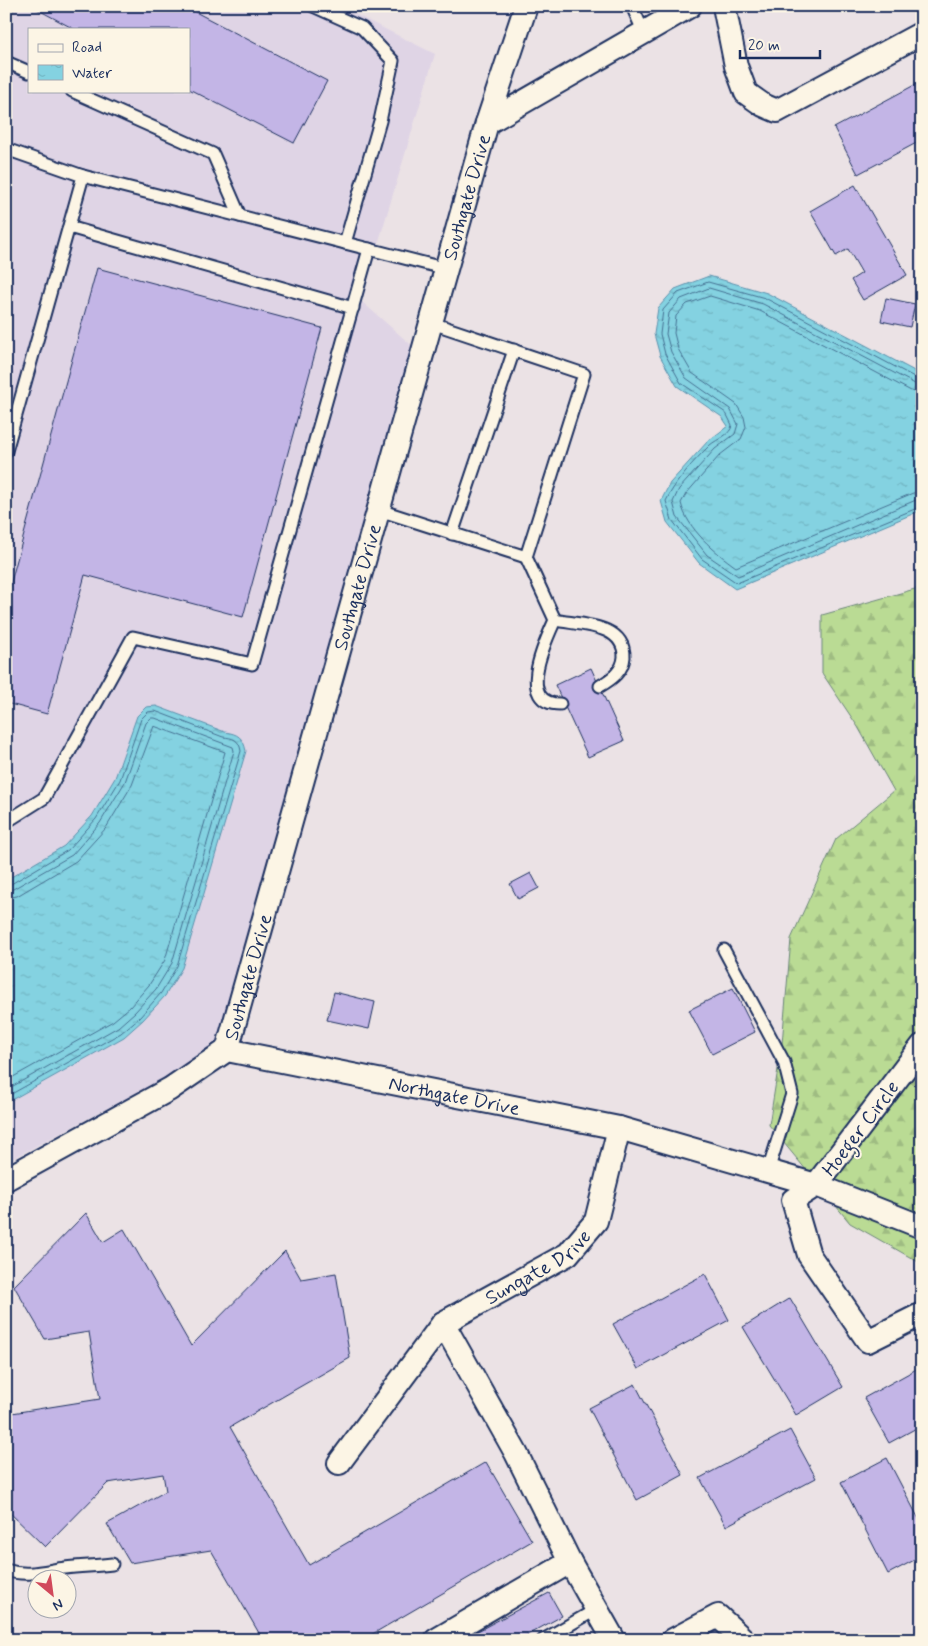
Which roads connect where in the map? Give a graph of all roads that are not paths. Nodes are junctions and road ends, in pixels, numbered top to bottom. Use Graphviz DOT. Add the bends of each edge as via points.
graph roads {
  1 [pos="313,6"];
  2 [pos="526,6"];
  3 [pos="632,6"];
  4 [pos="690,6"];
  5 [pos="724,6"];
  6 [pos="644,32"];
  7 [pos="922,34"];
  8 [pos="6,62"];
  9 [pos="28,72"];
  10 [pos="74,92"];
  11 [pos="488,122"];
  12 [pos="6,149"];
  13 [pos="83,176"];
  14 [pos="240,216"];
  15 [pos="69,227"];
  16 [pos="345,243"];
  17 [pos="369,249"];
  18 [pos="447,269"];
  19 [pos="353,308"];
  20 [pos="432,323"];
  21 [pos="514,350"];
  22 [pos="6,451"];
  23 [pos="379,510"];
  24 [pos="452,534"];
  25 [pos="526,556"];
  26 [pos="555,620"];
  27 [pos="600,686"];
  28 [pos="560,704"];
  29 [pos="6,822"];
  30 [pos="724,950"];
  31 [pos="922,1046"];
  32 [pos="227,1050"];
  33 [pos="619,1128"];
  34 [pos="768,1171"];
  35 [pos="6,1179"];
  36 [pos="816,1185"];
  37 [pos="922,1226"];
  38 [pos="922,1314"];
  39 [pos="443,1323"];
  40 [pos="339,1463"];
  41 [pos="570,1562"];
  42 [pos="112,1564"];
  43 [pos="6,1570"];
  44 [pos="597,1609"];
  45 [pos="436,1640"];
  46 [pos="543,1640"];
  47 [pos="614,1640"];
  48 [pos="672,1640"];
  49 [pos="744,1640"];
  1 -- 16 [label="lane" via="362,28 393,61 380,122"];
  2 -- 11 [label="street, Southgate Drive"];
  3 -- 6 [label="lane"];
  4 -- 6 [label="street, Southgate Drive"];
  5 -- 7 [label="street" via="736,66 746,93 778,111"];
  6 -- 11 [label="street, Southgate Drive"];
  8 -- 9 [label="lane"];
  10 -- 14 [label="lane" via="213,154"];
  11 -- 18 [label="street, Southgate Drive"];
  12 -- 13 [label="lane"];
  13 -- 14 [label="lane"];
  13 -- 15 [label="lane"];
  14 -- 16 [label="lane"];
  15 -- 19 [label="lane"];
  15 -- 22 [label="lane"];
  16 -- 17 [label="lane"];
  17 -- 18 [label="lane"];
  17 -- 19 [label="lane"];
  18 -- 20 [label="street, Southgate Drive"];
  19 -- 29 [label="lane" via="252,664 133,637 44,798"];
  20 -- 21 [label="lane"];
  20 -- 23 [label="street, Southgate Drive"];
  21 -- 24 [label="lane"];
  21 -- 25 [label="lane" via="584,374"];
  23 -- 24 [label="lane"];
  23 -- 32 [label="street, Southgate Drive"];
  24 -- 25 [label="lane"];
  25 -- 26 [label="lane"];
  26 -- 27 [label="lane" via="605,629 620,642 624,660 620,669"];
  26 -- 28 [label="lane" via="535,677 544,699"];
  30 -- 34 [label="lane" via="784,1062 792,1094"];
  31 -- 36 [label="street, Hoeger Circle"];
  32 -- 33 [label="street, Northgate Drive"];
  32 -- 35 [label="street" via="170,1089"];
  33 -- 34 [label="street, Northgate Drive"];
  33 -- 39 [label="street, Sungate Drive" via="596,1221 568,1254"];
  34 -- 36 [label="street, Northgate Drive"];
  36 -- 37 [label="street, Northgate Drive"];
  36 -- 38 [label="street, Hoeger Circle" via="793,1200 809,1255 868,1340"];
  39 -- 40 [label="street, Sungate Drive"];
  39 -- 41 [label="street" via="516,1454"];
  41 -- 44 [label="street"];
  41 -- 45 [label="street"];
  42 -- 43 [label="lane" via="38,1574"];
  44 -- 46 [label="lane"];
  44 -- 47 [label="street"];
  48 -- 49 [label="street" via="718,1616"];
}
